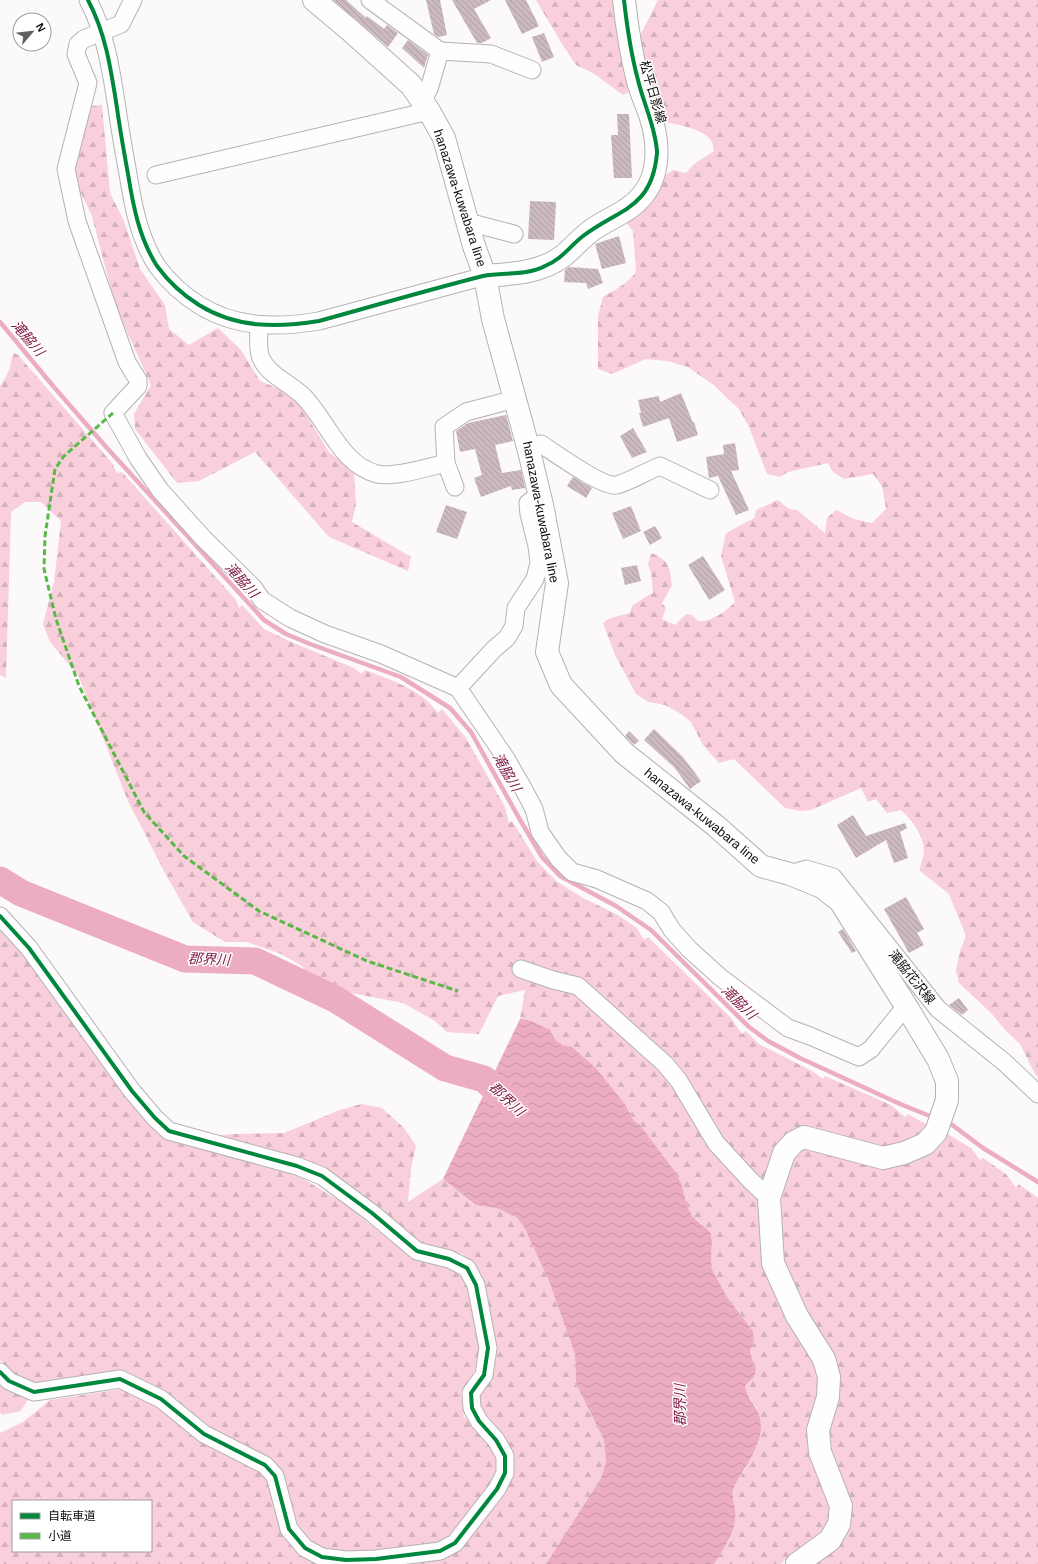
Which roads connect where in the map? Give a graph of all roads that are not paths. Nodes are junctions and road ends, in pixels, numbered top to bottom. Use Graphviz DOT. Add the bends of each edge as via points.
graph roads {
  1 [pos="88,0"];
  2 [pos="133,0"];
  3 [pos="314,0"];
  4 [pos="370,0"];
  5 [pos="624,0"];
  6 [pos="102,33"];
  7 [pos="440,51"];
  8 [pos="532,70"];
  9 [pos="426,106"];
  10 [pos="156,175"];
  11 [pos="468,222"];
  12 [pos="514,234"];
  13 [pos="485,276"];
  14 [pos="259,325"];
  15 [pos="515,399"];
  16 [pos="528,447"];
  17 [pos="446,463"];
  18 [pos="455,488"];
  19 [pos="710,490"];
  20 [pos="539,495"];
  21 [pos="458,688"];
  22 [pos="790,874"];
  23 [pos="0,916"];
  24 [pos="521,969"];
  25 [pos="906,1006"];
  26 [pos="1038,1094"];
  27 [pos="769,1198"];
  28 [pos="0,1372"];
  29 [pos="797,1564"];
  1 -- 6 [label="street" via="97,16"];
  2 -- 6 [label="street" via="121,24"];
  3 -- 9 [label="main road, hanazawa-kuwabara line" via="390,65 411,85"];
  4 -- 7 [label="street"];
  5 -- 13 [label="main road, 松平日影線" via="638,82 652,120 657,151 650,185 635,204 587,233 563,256 544,267 515,274"];
  6 -- 14 [label="street" via="111,69 137,218 157,266 188,298 209,311 230,320"];
  6 -- 21 [label="street" via="84,39 78,44 76,54 88,83 66,169 84,243 127,362 138,380 138,386 113,413 121,428 160,490 253,587 262,600 290,618 325,634 381,654"];
  7 -- 8 [label="street" via="492,54"];
  7 -- 9 [label="street"];
  9 -- 10 [label="street"];
  9 -- 11 [label="main road, hanazawa-kuwabara line" via="444,138"];
  11 -- 12 [label="street"];
  11 -- 13 [label="main road, hanazawa-kuwabara line"];
  13 -- 14 [label="street" via="297,325"];
  13 -- 15 [label="main road, hanazawa-kuwabara line" via="493,319"];
  14 -- 17 [label="street" via="260,357 265,365 307,400 332,438 355,462 378,474 394,474"];
  15 -- 16 [label="main road, hanazawa-kuwabara line"];
  15 -- 17 [label="street" via="466,412 444,427"];
  16 -- 19 [label="street" via="541,444 604,483 616,485 660,466"];
  16 -- 20 [label="main road, hanazawa-kuwabara line"];
  17 -- 18 [label="street"];
  20 -- 21 [label="street" via="528,503 539,563 535,579 516,608 514,626 507,638"];
  20 -- 22 [label="main road, hanazawa-kuwabara line" via="556,584 548,652 561,685 624,753 710,821 761,866"];
  21 -- 25 [label="street" via="505,757 534,809 540,832 558,858 572,872 597,879 647,901 661,912 672,930 689,949 720,977 788,1028 859,1057 871,1049"];
  22 -- 25 [label="main road, hanazawa-kuwabara line" via="822,887 840,902"];
  22 -- 26 [label="street, 滝脇花沢線" via="806,869 833,877 938,1009 1004,1062"];
  23 -- 28 [label="street" via="29,948 132,1091 169,1131 297,1166 322,1176 417,1251 449,1259 467,1268 476,1285 488,1348 484,1376 471,1393 472,1408 479,1422 496,1440 504,1456 505,1473 497,1489 455,1543 440,1551 376,1559 346,1560 322,1557 305,1548 289,1529 275,1476 265,1465 204,1434 161,1399 120,1379 34,1392 9,1380"];
  24 -- 27 [label="street" via="578,986 665,1064 716,1143"];
  25 -- 27 [label="main road, hanazawa-kuwabara line" via="938,1059 947,1081 947,1100 940,1122 925,1144 883,1158 804,1137 794,1142 784,1153"];
  27 -- 29 [label="main road, hanazawa-kuwabara line" via="773,1263 797,1316 824,1359 829,1377 828,1397 818,1430 820,1452 841,1506 839,1524 830,1540"];
}
